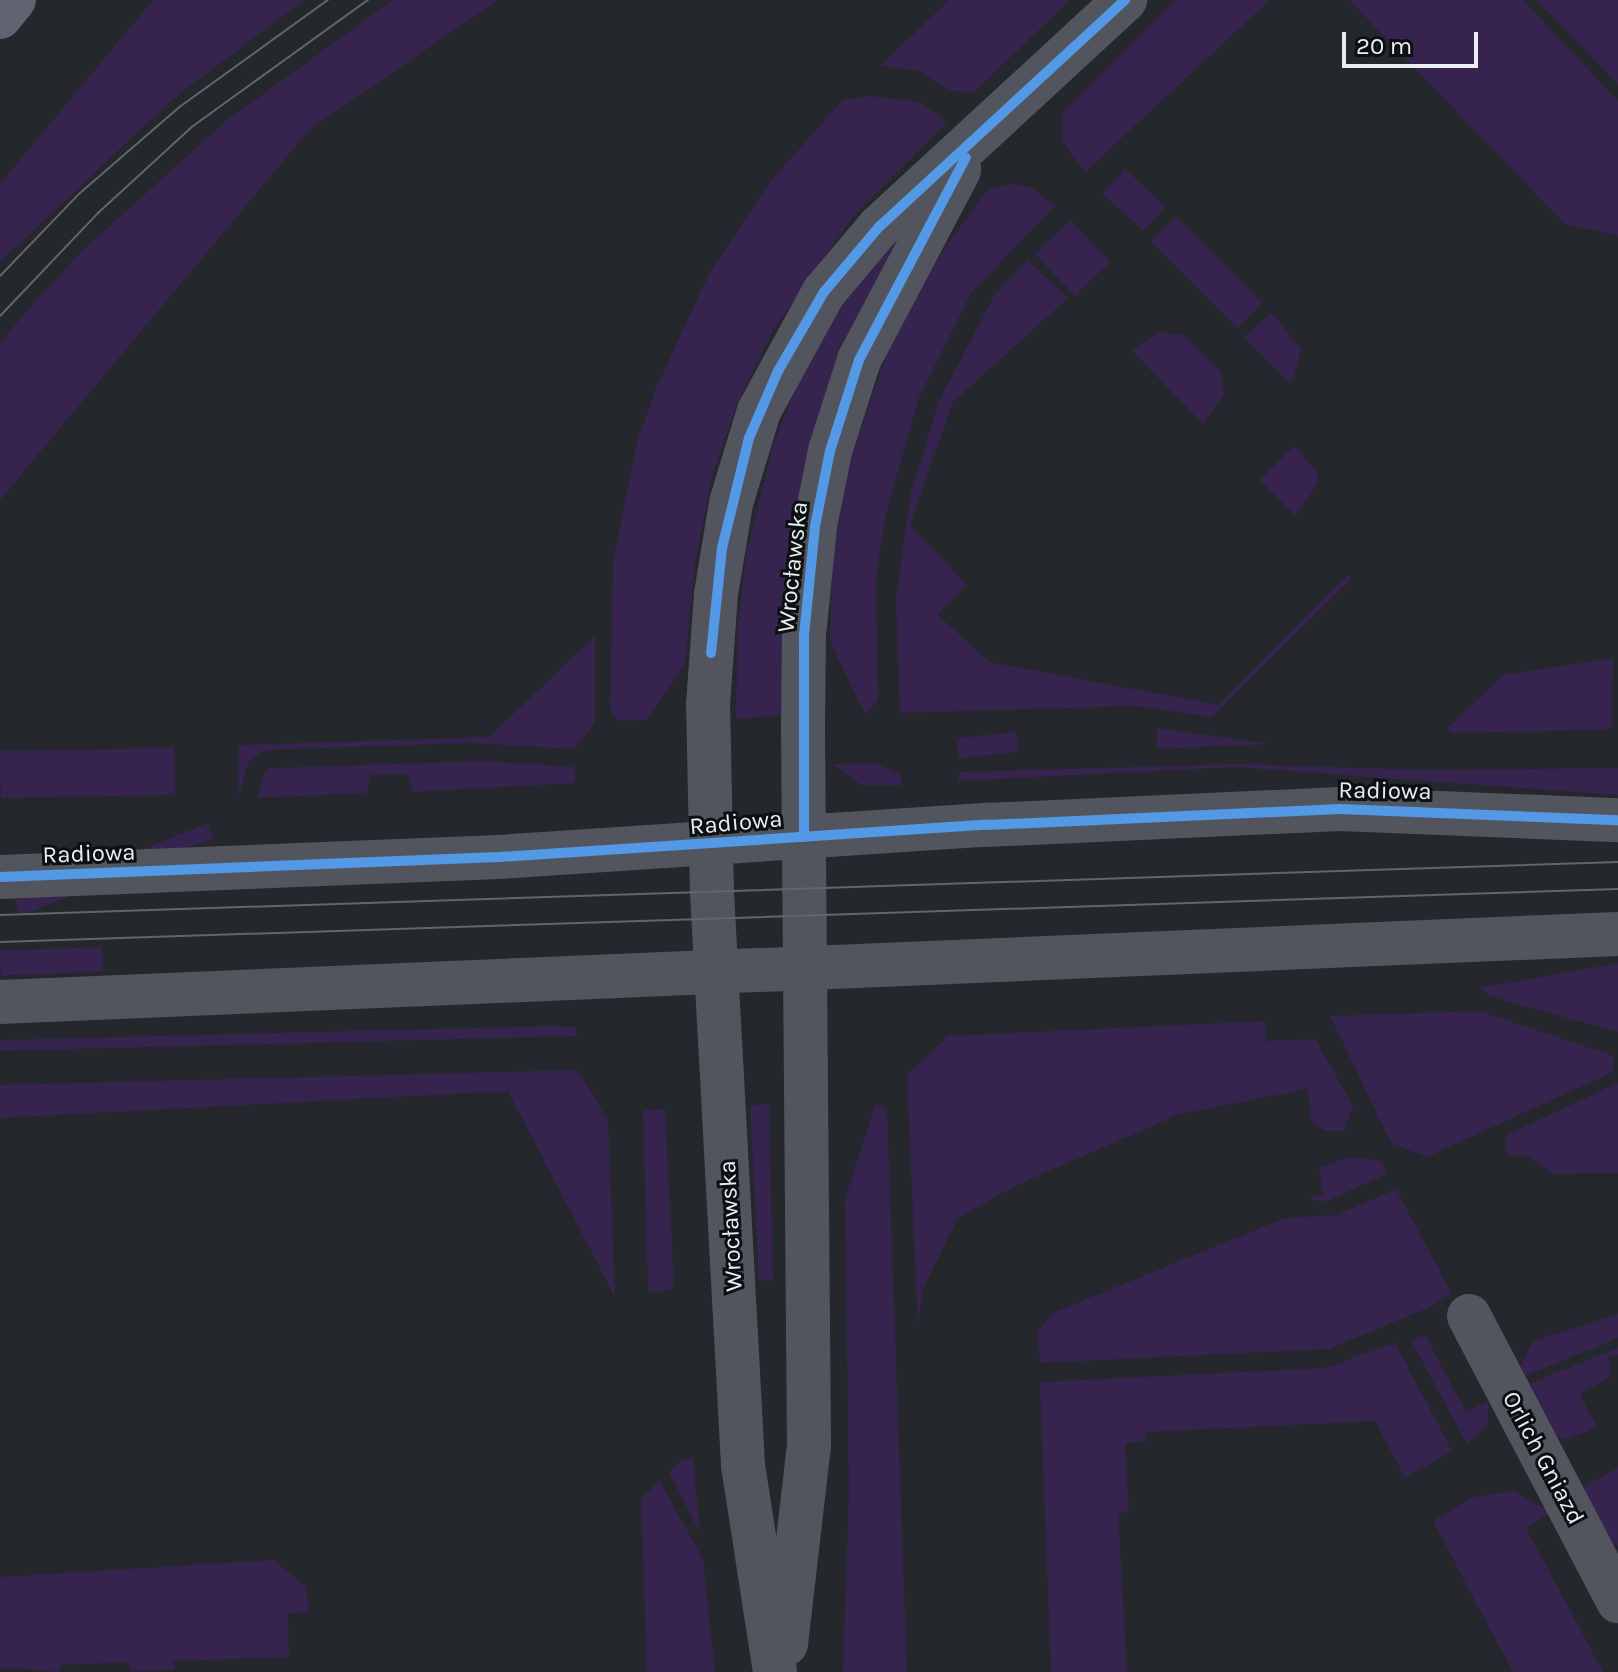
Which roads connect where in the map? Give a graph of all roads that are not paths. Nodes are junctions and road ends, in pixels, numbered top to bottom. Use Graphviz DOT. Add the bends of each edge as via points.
graph roads {
  1 [pos="14,0"];
  2 [pos="1125,0"];
  3 [pos="0,17"];
  4 [pos="974,143"];
  5 [pos="1618,820"];
  6 [pos="804,837"];
  7 [pos="712,846"];
  8 [pos="0,877"];
  9 [pos="1618,934"];
  10 [pos="804,969"];
  11 [pos="717,973"];
  12 [pos="0,1002"];
  13 [pos="1469,1316"];
  14 [pos="1618,1601"];
  15 [pos="775,1672"];
  16 [pos="783,1672"];
  1 -- 3 [label="highway"];
  2 -- 4 [label="street, Wrocławska"];
  4 -- 6 [label="street, Wrocławska" via="859,360 830,451 815,526 804,635"];
  4 -- 7 [label="street, Wrocławska" via="879,227 824,292 778,371 749,438 716,594 707,730"];
  5 -- 6 [label="street, Radiowa" via="1340,809"];
  6 -- 7 [label="street, Radiowa"];
  6 -- 10 [label="street, Wrocławska"];
  7 -- 8 [label="street, Radiowa"];
  7 -- 11 [label="street, Wrocławska"];
  9 -- 10 [label="street"];
  10 -- 11 [label="street"];
  10 -- 16 [label="street, Wrocławska" via="809,1446"];
  11 -- 12 [label="street"];
  11 -- 15 [label="street, Wrocławska" via="743,1465"];
  13 -- 14 [label="street, Orlich Gniazd"];
}
